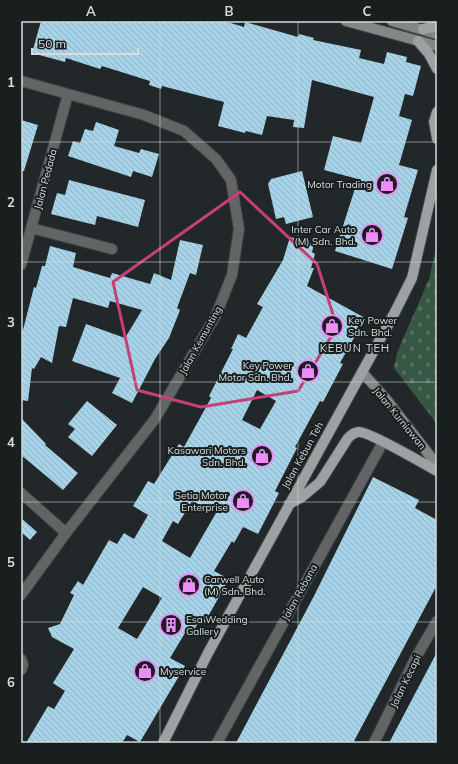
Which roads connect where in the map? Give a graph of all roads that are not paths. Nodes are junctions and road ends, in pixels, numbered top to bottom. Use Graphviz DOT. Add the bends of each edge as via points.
graph roads {
  1 [pos="346,21"];
  2 [pos="392,21"];
  3 [pos="437,26"];
  4 [pos="423,29"];
  5 [pos="437,34"];
  6 [pos="418,41"];
  7 [pos="437,46"];
  8 [pos="437,70"];
  9 [pos="21,81"];
  10 [pos="68,94"];
  11 [pos="437,112"];
  12 [pos="437,139"];
  13 [pos="437,170"];
  14 [pos="31,228"];
  15 [pos="112,248"];
  16 [pos="21,265"];
  17 [pos="362,372"];
  18 [pos="383,442"];
  19 [pos="437,465"];
  20 [pos="437,471"];
  21 [pos="21,493"];
  22 [pos="289,504"];
  23 [pos="66,533"];
  24 [pos="21,595"];
  25 [pos="437,621"];
  26 [pos="21,659"];
  27 [pos="21,670"];
  28 [pos="163,743"];
  29 [pos="217,743"];
  30 [pos="374,743"];
  1 -- 6 [label="street"];
  2 -- 4 [label="street"];
  3 -- 4 [label="main road"];
  4 -- 5 [label="street"];
  6 -- 7 [label="street"];
  6 -- 8 [label="main road" via="429,54"];
  9 -- 10 [label="street, Jalan Kemunting"];
  10 -- 14 [label="street, Jalan Pedada"];
  10 -- 23 [label="street, Jalan Kemunting" via="144,115 184,132 216,159 231,180 239,229 232,275 216,315 155,419"];
  11 -- 12 [label="main road" via="434,122"];
  13 -- 17 [label="main road, Jalan Kebun Teh" via="412,278"];
  14 -- 15 [label="street"];
  14 -- 16 [label="street, Jalan Pedada"];
  17 -- 19 [label="street, Jalan Kurniawan"];
  17 -- 22 [label="main road, Jalan Kebun Teh"];
  18 -- 20 [label="main road"];
  18 -- 22 [label="main road" via="360,432 355,433 348,438 317,485"];
  18 -- 29 [label="street, Jalan Rebana"];
  21 -- 23 [label="street"];
  22 -- 28 [label="main road, Jalan Kebun Teh" via="208,653"];
  23 -- 24 [label="street, Jalan Kemunting"];
  25 -- 30 [label="street, Jalan Kecapi" via="415,659"];
  26 -- 27 [label="street"];
}
